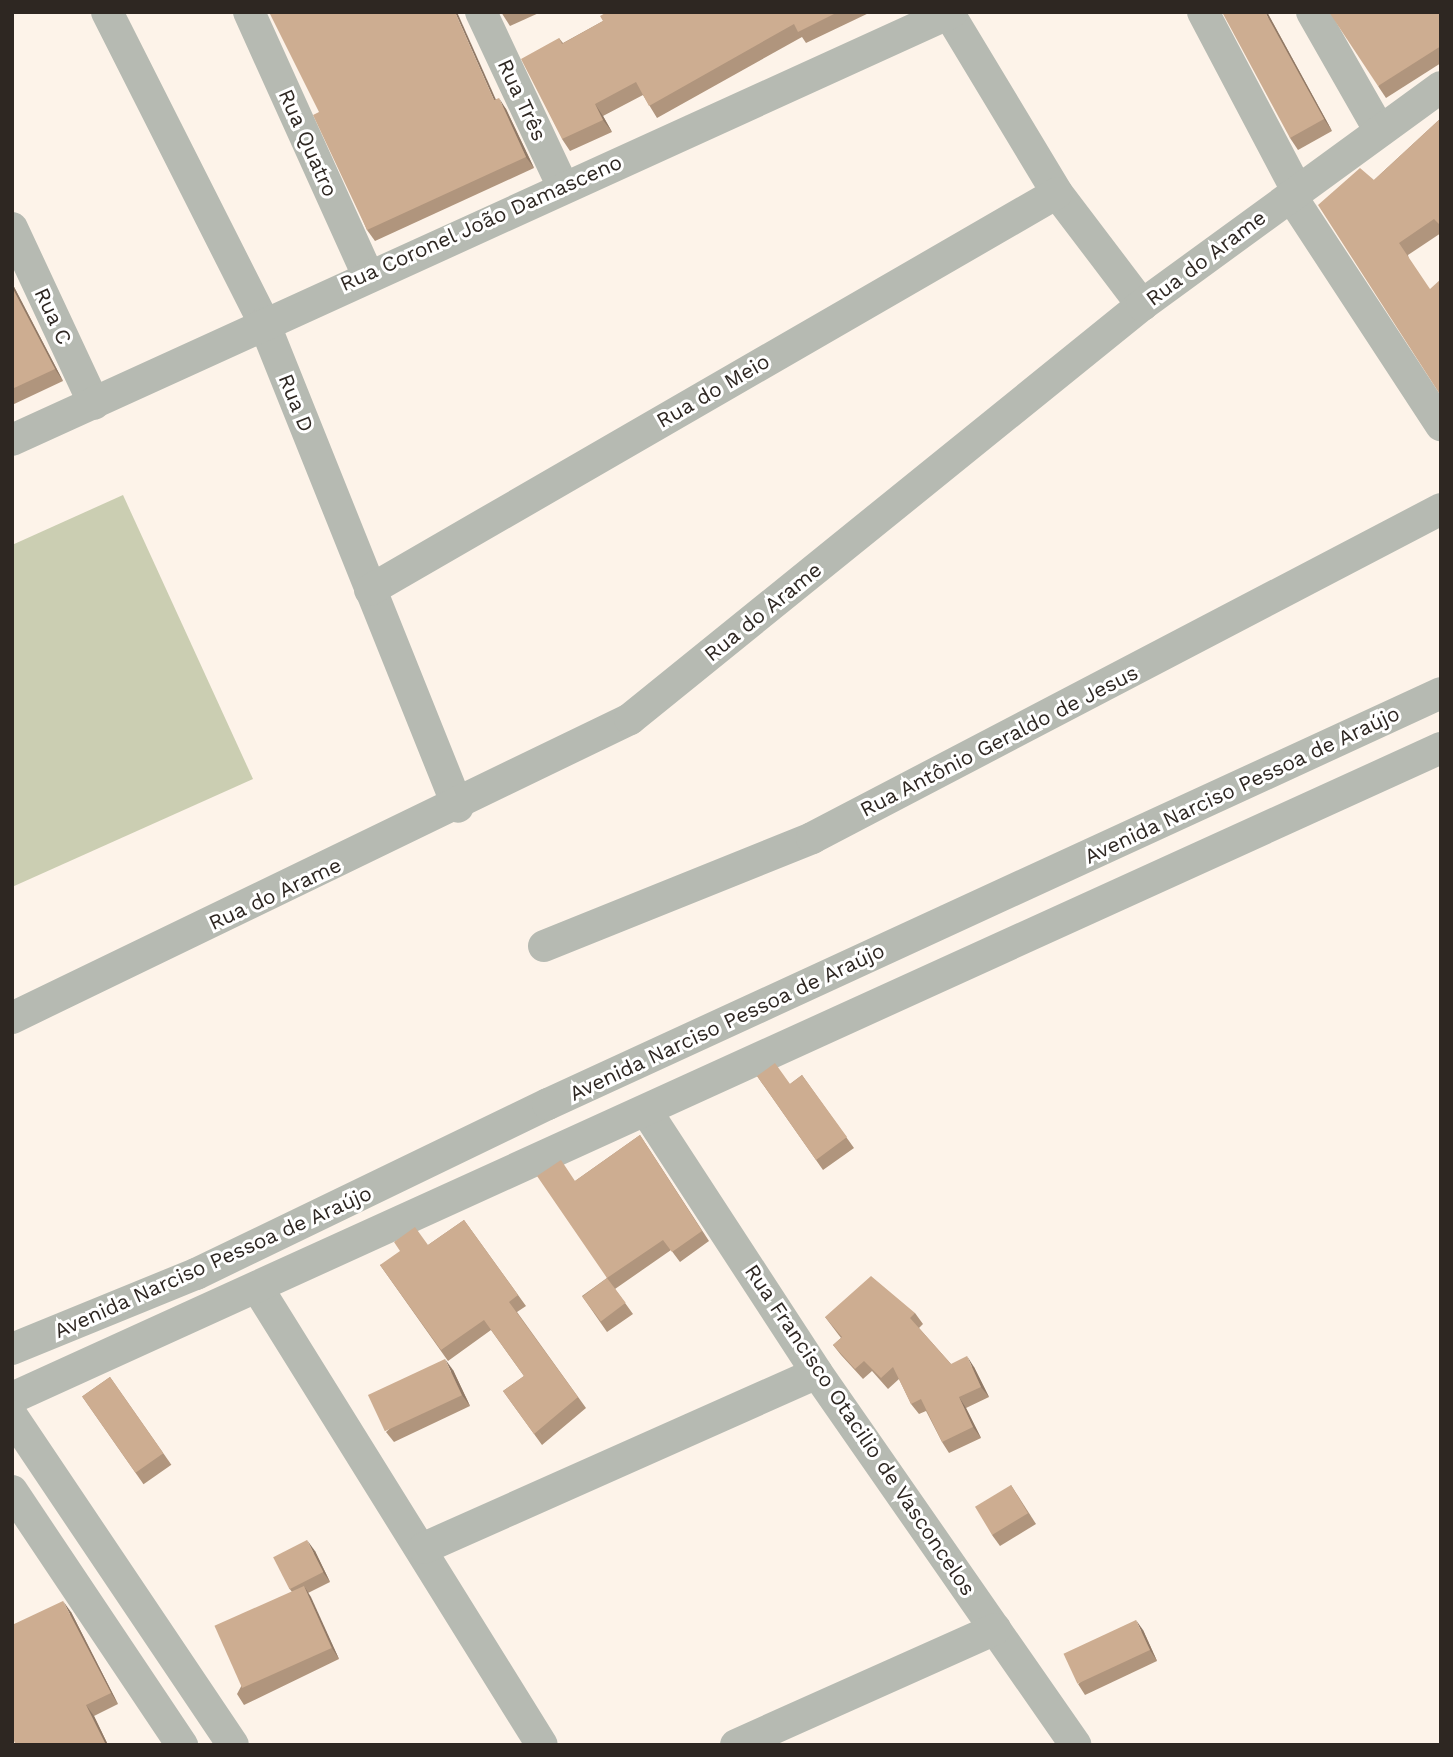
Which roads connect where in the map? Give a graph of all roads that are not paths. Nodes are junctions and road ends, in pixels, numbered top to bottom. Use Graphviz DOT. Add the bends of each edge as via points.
graph roads {
  1 [pos="107,12"];
  2 [pos="249,12"];
  3 [pos="481,12"];
  4 [pos="1203,12"];
  5 [pos="1312,12"];
  6 [pos="950,13"];
  7 [pos="1441,87"];
  8 [pos="1380,131"];
  9 [pos="563,187"];
  10 [pos="1057,193"];
  11 [pos="1294,193"];
  12 [pos="12,228"];
  13 [pos="366,273"];
  14 [pos="1142,305"];
  15 [pos="264,323"];
  16 [pos="94,404"];
  17 [pos="1441,425"];
  18 [pos="12,440"];
  19 [pos="1441,509"];
  20 [pos="370,590"];
  21 [pos="1441,693"];
  22 [pos="1441,748"];
  23 [pos="458,807"];
  24 [pos="544,946"];
  25 [pos="12,1018"];
  26 [pos="647,1112"];
  27 [pos="257,1287"];
  28 [pos="12,1349"];
  29 [pos="817,1373"];
  30 [pos="12,1398"];
  31 [pos="12,1416"];
  32 [pos="12,1491"];
  33 [pos="424,1548"];
  34 [pos="995,1629"];
  35 [pos="182,1745"];
  36 [pos="233,1745"];
  37 [pos="542,1745"];
  38 [pos="736,1745"];
  39 [pos="1076,1745"];
  1 -- 15 [label="street, Rua D"];
  2 -- 13 [label="street, Rua Quatro"];
  3 -- 9 [label="street, Rua Três"];
  4 -- 11 [label="street"];
  5 -- 8 [label="street"];
  6 -- 9 [label="street, Rua Coronel João Damasceno"];
  6 -- 10 [label="street"];
  7 -- 8 [label="street, Rua do Arame"];
  8 -- 11 [label="street, Rua do Arame"];
  9 -- 13 [label="street, Rua Coronel João Damasceno"];
  10 -- 14 [label="street"];
  10 -- 20 [label="street, Rua do Meio"];
  11 -- 14 [label="street, Rua do Arame"];
  11 -- 17 [label="street"];
  12 -- 16 [label="street, Rua C"];
  13 -- 15 [label="street, Rua Coronel João Damasceno"];
  14 -- 23 [label="street, Rua do Arame" via="631,719"];
  15 -- 16 [label="street, Rua Coronel João Damasceno"];
  15 -- 20 [label="street, Rua D"];
  16 -- 18 [label="street, Rua Coronel João Damasceno"];
  19 -- 24 [label="street, Rua Antônio Geraldo de Jesus" via="812,838"];
  20 -- 23 [label="street, Rua D"];
  21 -- 28 [label="street, Avenida Narciso Pessoa de Araújo" via="548,1104 196,1274"];
  22 -- 26 [label="street, Avenida Narciso Pessoa de Araújo"];
  23 -- 25 [label="street, Rua do Arame"];
  26 -- 27 [label="street, Avenida Narciso Pessoa de Araújo" via="565,1143"];
  26 -- 29 [label="street, Rua Francisco Otacilio de Vasconcelos"];
  27 -- 30 [label="street, Avenida Narciso Pessoa de Araújo"];
  27 -- 33 [label="street"];
  29 -- 33 [label="street"];
  29 -- 34 [label="street, Rua Francisco Otacilio de Vasconcelos"];
  31 -- 36 [label="street"];
  32 -- 35 [label="street"];
  33 -- 37 [label="street"];
  34 -- 38 [label="street"];
  34 -- 39 [label="street, Rua Francisco Otacilio de Vasconcelos"];
}
